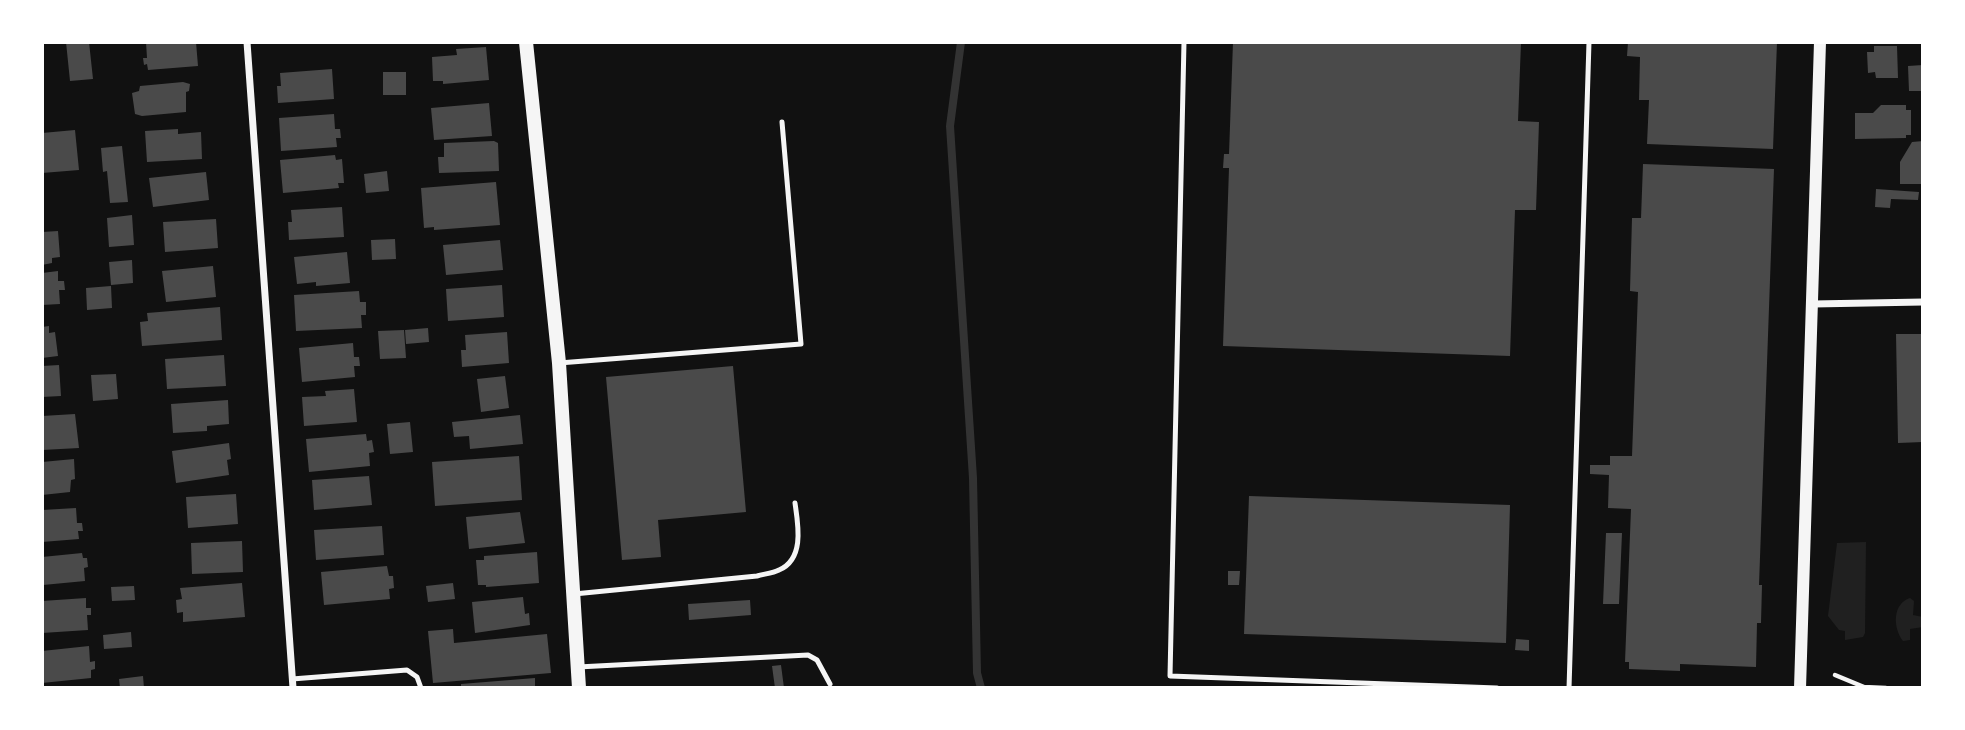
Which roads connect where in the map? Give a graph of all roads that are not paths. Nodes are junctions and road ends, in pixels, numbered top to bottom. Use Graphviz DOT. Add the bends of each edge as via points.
graph roads {
  1 [pos="247,42"];
  2 [pos="526,42"];
  3 [pos="1184,42"];
  4 [pos="1589,42"];
  5 [pos="1820,42"];
  6 [pos="782,122"];
  7 [pos="1923,302"];
  8 [pos="1813,304"];
  9 [pos="559,363"];
  10 [pos="795,503"];
  11 [pos="574,594"];
  12 [pos="578,667"];
  13 [pos="293,684"];
  14 [pos="830,684"];
  15 [pos="421,688"];
  16 [pos="579,688"];
  17 [pos="1497,688"];
  18 [pos="1569,688"];
  19 [pos="1800,688"];
  1 -- 13 [label="street"];
  2 -- 9 [label="main road"];
  3 -- 17 [label="lane" via="1170,676"];
  4 -- 18 [label="lane"];
  5 -- 8 [label="street"];
  6 -- 9 [label="lane" via="801,344"];
  7 -- 8 [label="street"];
  8 -- 19 [label="street"];
  9 -- 11 [label="main road"];
  10 -- 11 [label="lane" via="797,551 782,570"];
  11 -- 12 [label="main road"];
  12 -- 14 [label="lane" via="808,655 817,660"];
  12 -- 16 [label="main road"];
  13 -- 15 [label="lane" via="407,670 417,677"];
}
